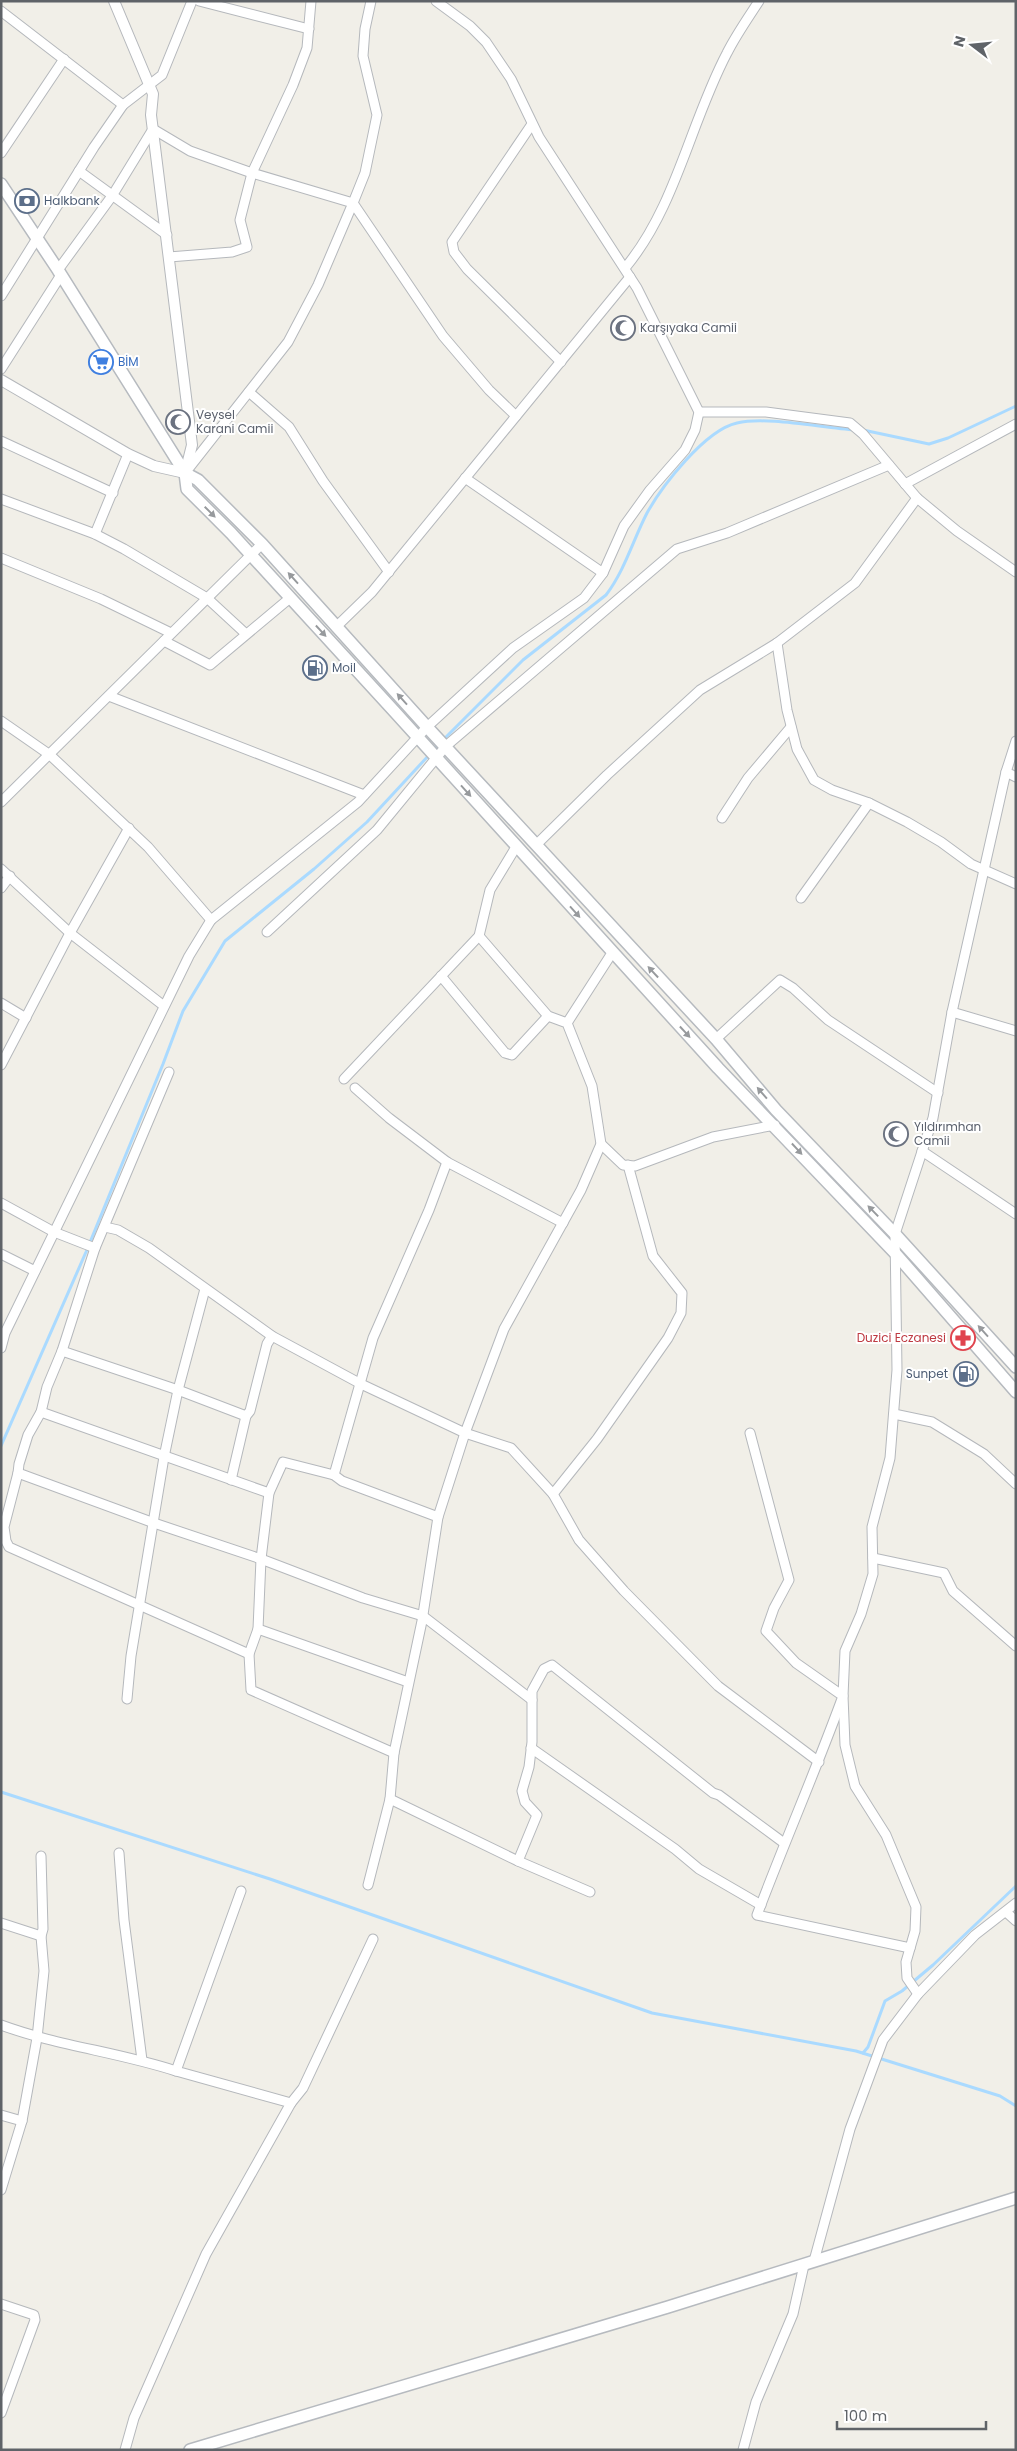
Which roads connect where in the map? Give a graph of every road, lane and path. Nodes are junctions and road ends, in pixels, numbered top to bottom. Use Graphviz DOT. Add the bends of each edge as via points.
graph roads {
  1 [pos="114,1"];
  2 [pos="192,1"];
  3 [pos="200,1"];
  4 [pos="311,1"];
  5 [pos="371,1"];
  6 [pos="436,1"];
  7 [pos="759,1"];
  8 [pos="1,11"];
  9 [pos="308,29"];
  10 [pos="64,59"];
  11 [pos="148,83"];
  12 [pos="123,105"];
  13 [pos="532,124"];
  14 [pos="153,129"];
  15 [pos="1,153"];
  16 [pos="79,171"];
  17 [pos="252,173"];
  18 [pos="1,184"];
  19 [pos="112,196"];
  20 [pos="353,203"];
  21 [pos="167,235"];
  22 [pos="37,237"];
  23 [pos="170,257"];
  24 [pos="625,268"];
  25 [pos="60,273"];
  26 [pos="630,277"];
  27 [pos="1,296"];
  28 [pos="561,362"];
  29 [pos="1,369"];
  30 [pos="1,380"];
  31 [pos="249,392"];
  32 [pos="699,412"];
  33 [pos="516,416"];
  34 [pos="1016,424"];
  35 [pos="1,441"];
  36 [pos="128,454"];
  37 [pos="889,465"];
  38 [pos="185,473"];
  39 [pos="466,478"];
  40 [pos="905,484"];
  41 [pos="113,493"];
  42 [pos="917,498"];
  43 [pos="1,499"];
  44 [pos="95,534"];
  45 [pos="262,544"];
  46 [pos="251,555"];
  47 [pos="1,558"];
  48 [pos="388,572"];
  49 [pos="1016,572"];
  50 [pos="604,573"];
  51 [pos="207,598"];
  52 [pos="290,598"];
  53 [pos="336,627"];
  54 [pos="171,633"];
  55 [pos="246,634"];
  56 [pos="164,641"];
  57 [pos="777,643"];
  58 [pos="109,696"];
  59 [pos="1,721"];
  60 [pos="791,727"];
  61 [pos="431,731"];
  62 [pos="1016,741"];
  63 [pos="421,742"];
  64 [pos="445,745"];
  65 [pos="50,755"];
  66 [pos="435,756"];
  67 [pos="1006,772"];
  68 [pos="1016,777"];
  69 [pos="364,795"];
  70 [pos="1,802"];
  71 [pos="869,803"];
  72 [pos="722,818"];
  73 [pos="128,828"];
  74 [pos="537,844"];
  75 [pos="516,847"];
  76 [pos="1,869"];
  77 [pos="984,869"];
  78 [pos="10,876"];
  79 [pos="1016,884"];
  80 [pos="1,888"];
  81 [pos="801,898"];
  82 [pos="211,920"];
  83 [pos="267,932"];
  84 [pos="70,933"];
  85 [pos="479,936"];
  86 [pos="612,953"];
  87 [pos="441,976"];
  88 [pos="1,1003"];
  89 [pos="164,1006"];
  90 [pos="952,1012"];
  91 [pos="548,1016"];
  92 [pos="26,1018"];
  93 [pos="567,1023"];
  94 [pos="1016,1031"];
  95 [pos="716,1039"];
  96 [pos="1,1065"];
  97 [pos="169,1072"];
  98 [pos="344,1079"];
  99 [pos="355,1088"];
  100 [pos="938,1093"];
  101 [pos="774,1125"];
  102 [pos="601,1144"];
  103 [pos="922,1151"];
  104 [pos="447,1162"];
  105 [pos="628,1165"];
  106 [pos="1,1203"];
  107 [pos="1016,1214"];
  108 [pos="563,1223"];
  109 [pos="105,1227"];
  110 [pos="54,1232"];
  111 [pos="895,1234"];
  112 [pos="94,1247"];
  113 [pos="895,1253"];
  114 [pos="1,1254"];
  115 [pos="35,1272"];
  116 [pos="205,1289"];
  117 [pos="3,1332"];
  118 [pos="272,1336"];
  119 [pos="1,1348"];
  120 [pos="62,1352"];
  121 [pos="1016,1367"];
  122 [pos="361,1384"];
  123 [pos="178,1390"];
  124 [pos="1016,1392"];
  125 [pos="41,1412"];
  126 [pos="894,1414"];
  127 [pos="246,1416"];
  128 [pos="465,1433"];
  129 [pos="750,1433"];
  130 [pos="164,1456"];
  131 [pos="18,1473"];
  132 [pos="334,1475"];
  133 [pos="231,1480"];
  134 [pos="1016,1484"];
  135 [pos="270,1493"];
  136 [pos="553,1494"];
  137 [pos="438,1518"];
  138 [pos="154,1523"];
  139 [pos="873,1558"];
  140 [pos="261,1559"];
  141 [pos="140,1606"];
  142 [pos="423,1616"];
  143 [pos="258,1629"];
  144 [pos="1016,1646"];
  145 [pos="248,1654"];
  146 [pos="408,1682"];
  147 [pos="843,1696"];
  148 [pos="127,1699"];
  149 [pos="532,1700"];
  150 [pos="531,1748"];
  151 [pos="394,1753"];
  152 [pos="819,1762"];
  153 [pos="390,1798"];
  154 [pos="784,1842"];
  155 [pos="119,1853"];
  156 [pos="41,1856"];
  157 [pos="518,1861"];
  158 [pos="368,1885"];
  159 [pos="241,1891"];
  160 [pos="590,1892"];
  161 [pos="1016,1903"];
  162 [pos="761,1906"];
  163 [pos="1006,1912"];
  164 [pos="1016,1921"];
  165 [pos="1,1923"];
  166 [pos="41,1936"];
  167 [pos="374,1939"];
  168 [pos="910,1948"];
  169 [pos="916,1991"];
  170 [pos="1,2026"];
  171 [pos="37,2038"];
  172 [pos="142,2060"];
  173 [pos="176,2071"];
  174 [pos="291,2103"];
  175 [pos="1,2115"];
  176 [pos="22,2121"];
  177 [pos="1,2190"];
  178 [pos="1016,2198"];
  179 [pos="809,2263"];
  180 [pos="1,2304"];
  181 [pos="1,2413"];
  182 [pos="125,2450"];
  183 [pos="190,2450"];
  184 [pos="743,2450"];
  1 -- 11 [label="street"];
  2 -- 11 [label="street" via="162,75"];
  3 -- 9 [label="street"];
  4 -- 9 [label="street"];
  5 -- 20 [label="street" via="363,56 377,114 365,173"];
  6 -- 13 [label="street" via="486,42 511,79"];
  7 -- 24 [label="street" via="727,54 643,247"];
  8 -- 10 [label="street"];
  9 -- 17 [label="street" via="307,48 293,84"];
  10 -- 12 [label="street"];
  10 -- 15 [label="street"];
  11 -- 12 [label="street"];
  11 -- 14 [label="street" via="153,94"];
  12 -- 16 [label="street"];
  13 -- 24 [label="street"];
  13 -- 28 [label="street" via="452,242 454,252 466,270"];
  14 -- 17 [label="street" via="190,151"];
  14 -- 19 [label="street"];
  14 -- 21 [label="street"];
  16 -- 19 [label="street"];
  16 -- 22 [label="street"];
  17 -- 20 [label="street"];
  17 -- 23 [label="street" via="240,220 248,247 232,252"];
  18 -- 22 [label="main road"];
  19 -- 21 [label="street"];
  19 -- 25 [label="street"];
  20 -- 31 [label="street" via="318,285 288,342"];
  20 -- 33 [label="street" via="443,336"];
  21 -- 23 [label="street"];
  22 -- 25 [label="main road"];
  22 -- 27 [label="street"];
  23 -- 38 [label="street" via="192,445"];
  24 -- 26 [label="street"];
  25 -- 29 [label="street"];
  25 -- 38 [label="main road"];
  26 -- 28 [label="street"];
  26 -- 32 [label="street"];
  28 -- 33 [label="street"];
  30 -- 36 [label="street"];
  31 -- 38 [label="street"];
  31 -- 48 [label="street" via="289,427"];
  32 -- 37 [label="street" via="766,412 850,423"];
  32 -- 50 [label="street" via="685,450 624,526"];
  33 -- 39 [label="street"];
  34 -- 40 [label="street"];
  35 -- 41 [label="street"];
  36 -- 38 [label="street" via="154,466"];
  36 -- 41 [label="street"];
  37 -- 40 [label="street"];
  37 -- 64 [label="street" via="727,533 677,549"];
  38 -- 45 [label="main road" via="198,480"];
  38 -- 46 [label="main road, one-way" via="187,488"];
  39 -- 48 [label="street"];
  39 -- 50 [label="street"];
  40 -- 42 [label="street"];
  41 -- 44 [label="street"];
  42 -- 49 [label="street"];
  42 -- 57 [label="street" via="855,583"];
  43 -- 44 [label="street"];
  44 -- 51 [label="street"];
  45 -- 46 [label="street"];
  53 -- 45 [label="main road, one-way"];
  46 -- 51 [label="street"];
  46 -- 52 [label="main road"];
  47 -- 54 [label="street"];
  48 -- 53 [label="street"];
  50 -- 61 [label="street" via="584,598 513,648"];
  51 -- 54 [label="street"];
  51 -- 55 [label="street"];
  52 -- 55 [label="street"];
  52 -- 63 [label="main road, one-way"];
  61 -- 53 [label="main road, one-way"];
  54 -- 56 [label="street"];
  55 -- 56 [label="street" via="210,666"];
  56 -- 58 [label="street"];
  57 -- 60 [label="street"];
  57 -- 74 [label="street" via="700,690"];
  58 -- 65 [label="street"];
  58 -- 69 [label="street"];
  59 -- 65 [label="street"];
  60 -- 71 [label="street" via="797,750 814,780"];
  60 -- 72 [label="street" via="748,778"];
  61 -- 63 [label="street"];
  61 -- 64 [label="main road"];
  62 -- 67 [label="street"];
  63 -- 66 [label="main road"];
  63 -- 69 [label="street"];
  64 -- 66 [label="street"];
  64 -- 74 [label="main road"];
  65 -- 70 [label="street"];
  65 -- 73 [label="street"];
  66 -- 75 [label="main road, one-way"];
  66 -- 83 [label="street" via="376,830"];
  67 -- 68 [label="street"];
  67 -- 77 [label="street"];
  69 -- 82 [label="street"];
  71 -- 77 [label="street" via="941,842 970,864"];
  71 -- 81 [label="street"];
  73 -- 82 [label="street"];
  73 -- 84 [label="street"];
  95 -- 74 [label="main road, one-way"];
  75 -- 85 [label="street" via="490,890"];
  75 -- 86 [label="main road, one-way"];
  76 -- 78 [label="street"];
  77 -- 79 [label="street"];
  77 -- 90 [label="street"];
  78 -- 80 [label="street"];
  78 -- 84 [label="street"];
  82 -- 89 [label="street"];
  84 -- 89 [label="street"];
  84 -- 92 [label="street"];
  85 -- 87 [label="street"];
  85 -- 91 [label="street"];
  86 -- 93 [label="street"];
  86 -- 101 [label="main road, one-way"];
  87 -- 91 [label="street" via="505,1053 512,1055"];
  87 -- 98 [label="street"];
  88 -- 92 [label="street"];
  89 -- 110 [label="street"];
  90 -- 94 [label="street"];
  90 -- 100 [label="street"];
  91 -- 93 [label="street"];
  92 -- 96 [label="street"];
  93 -- 102 [label="street" via="592,1086"];
  95 -- 100 [label="street" via="780,980 794,988 828,1020"];
  111 -- 95 [label="main road, one-way" via="776,1110"];
  97 -- 109 [label="street"];
  99 -- 104 [label="street"];
  100 -- 103 [label="street" via="934,1118"];
  101 -- 105 [label="street" via="713,1137 635,1166"];
  101 -- 113 [label="main road, one-way"];
  102 -- 105 [label="street"];
  102 -- 108 [label="street"];
  103 -- 107 [label="street"];
  103 -- 111 [label="street"];
  104 -- 108 [label="street"];
  104 -- 122 [label="street" via="430,1210 373,1338"];
  105 -- 136 [label="street" via="653,1256 682,1293 681,1313 668,1338 597,1439"];
  106 -- 110 [label="street"];
  108 -- 128 [label="street" via="504,1328"];
  109 -- 112 [label="street"];
  109 -- 116 [label="street" via="118,1230 149,1248"];
  110 -- 112 [label="street"];
  110 -- 115 [label="street"];
  111 -- 113 [label="street"];
  121 -- 111 [label="main road, one-way"];
  112 -- 120 [label="street"];
  113 -- 124 [label="main road"];
  113 -- 126 [label="street" via="897,1370"];
  114 -- 115 [label="street"];
  115 -- 117 [label="street"];
  116 -- 118 [label="street"];
  116 -- 123 [label="street"];
  117 -- 119 [label="street"];
  118 -- 122 [label="street"];
  118 -- 127 [label="street"];
  120 -- 123 [label="street"];
  120 -- 125 [label="street" via="47,1387"];
  122 -- 128 [label="street"];
  122 -- 132 [label="street"];
  123 -- 127 [label="street"];
  123 -- 130 [label="street"];
  125 -- 130 [label="street"];
  125 -- 131 [label="street" via="28,1435"];
  126 -- 134 [label="street" via="932,1422 984,1454"];
  126 -- 139 [label="street" via="890,1458 872,1527"];
  127 -- 133 [label="street"];
  128 -- 136 [label="street" via="511,1448"];
  128 -- 137 [label="street"];
  129 -- 147 [label="street" via="789,1580 766,1630 796,1663"];
  130 -- 133 [label="street"];
  130 -- 138 [label="street"];
  131 -- 138 [label="street"];
  131 -- 141 [label="street" via="4,1527 9,1547"];
  132 -- 135 [label="street" via="283,1462"];
  132 -- 137 [label="street"];
  133 -- 135 [label="street"];
  135 -- 140 [label="street"];
  136 -- 152 [label="street" via="579,1540 624,1591 718,1686"];
  137 -- 142 [label="street"];
  138 -- 140 [label="street"];
  138 -- 141 [label="street"];
  139 -- 144 [label="street" via="944,1573 953,1591"];
  139 -- 147 [label="street" via="873,1574 861,1614 845,1651"];
  140 -- 142 [label="street" via="364,1598"];
  140 -- 143 [label="street"];
  141 -- 145 [label="street"];
  141 -- 148 [label="street"];
  142 -- 146 [label="street"];
  142 -- 149 [label="street"];
  143 -- 145 [label="street"];
  143 -- 146 [label="street"];
  145 -- 151 [label="street" via="251,1690"];
  146 -- 151 [label="street"];
  147 -- 152 [label="street"];
  147 -- 168 [label="street" via="845,1744 855,1786 886,1835 916,1907"];
  149 -- 150 [label="street"];
  149 -- 154 [label="street" via="532,1691 544,1669 552,1665 713,1793"];
  150 -- 157 [label="street" via="522,1791 525,1802 537,1815"];
  150 -- 162 [label="street" via="699,1869"];
  151 -- 153 [label="street"];
  152 -- 154 [label="street"];
  153 -- 157 [label="street"];
  153 -- 158 [label="street"];
  154 -- 162 [label="street"];
  155 -- 172 [label="street"];
  156 -- 166 [label="street"];
  157 -- 160 [label="street"];
  159 -- 173 [label="street"];
  161 -- 163 [label="street"];
  162 -- 168 [label="street" via="757,1915"];
  163 -- 164 [label="street"];
  163 -- 169 [label="street" via="975,1935"];
  165 -- 166 [label="street"];
  166 -- 171 [label="street" via="44,1971"];
  167 -- 174 [label="street" via="303,2088"];
  168 -- 169 [label="street" via="906,1962 907,1978"];
  169 -- 179 [label="street" via="883,2040 850,2129"];
  170 -- 171 [label="street"];
  171 -- 172 [label="street"];
  171 -- 176 [label="street"];
  172 -- 173 [label="street"];
  173 -- 174 [label="street"];
  174 -- 182 [label="street" via="206,2254 134,2418"];
  175 -- 176 [label="street"];
  176 -- 177 [label="street"];
  178 -- 179 [label="main road"];
  179 -- 183 [label="main road"];
  179 -- 184 [label="street" via="793,2314 756,2402"];
  180 -- 181 [label="street" via="34,2315 35,2320"];
}
